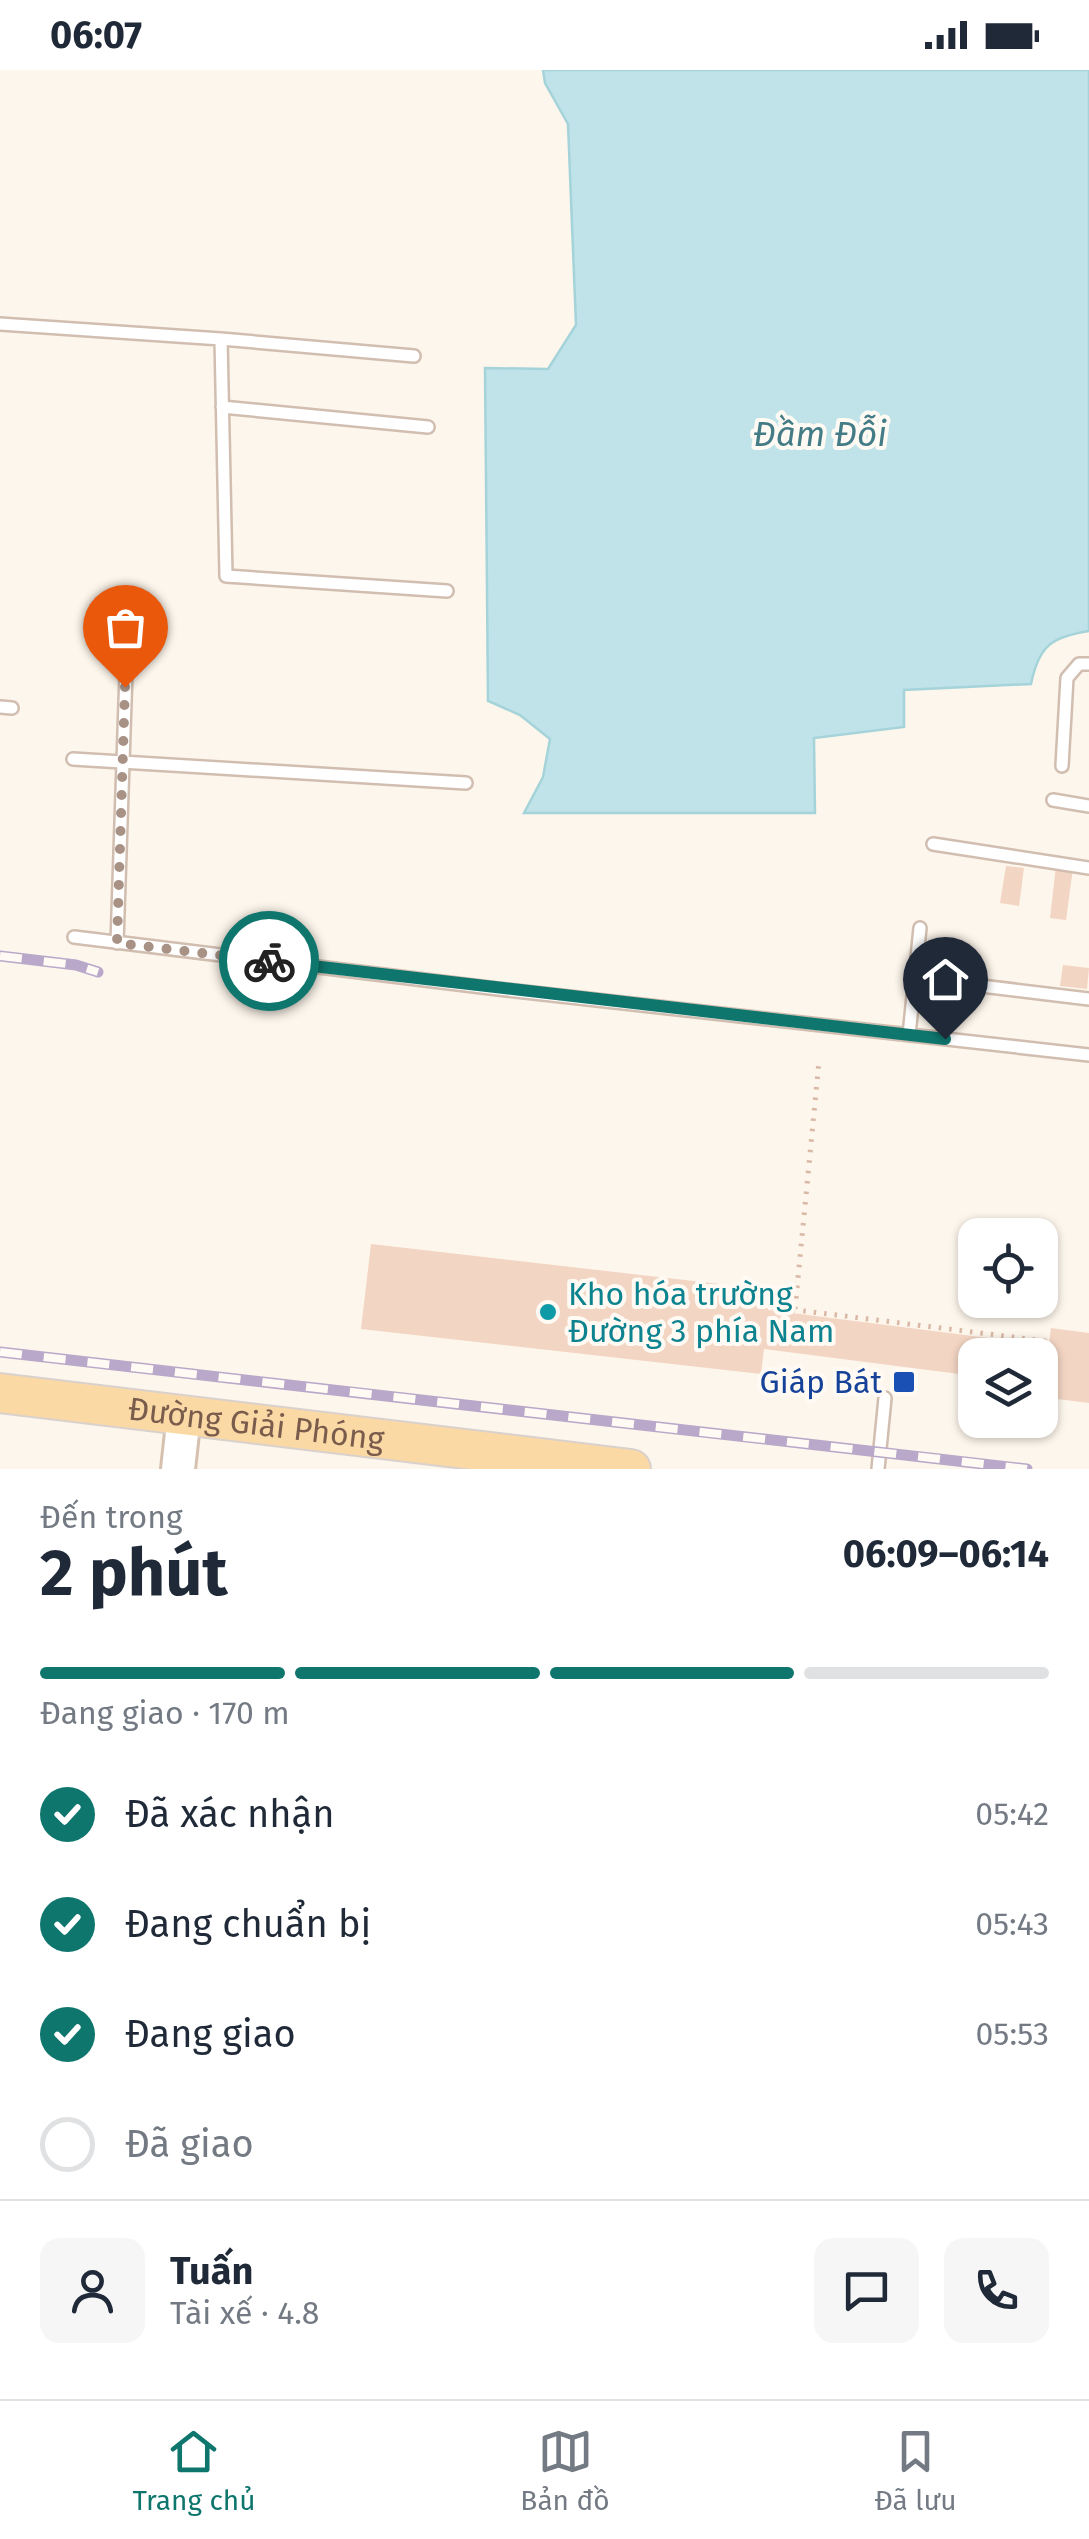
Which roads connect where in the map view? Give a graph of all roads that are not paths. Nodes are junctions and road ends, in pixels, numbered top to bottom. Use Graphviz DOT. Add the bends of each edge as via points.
graph roads {
  1 [pos="0,324"];
  2 [pos="220,339"];
  3 [pos="414,356"];
  4 [pos="222,407"];
  5 [pos="428,427"];
  6 [pos="447,591"];
  7 [pos="128,612"];
  8 [pos="1089,664"];
  9 [pos="74,758"];
  10 [pos="123,762"];
  11 [pos="1062,766"];
  12 [pos="466,783"];
  13 [pos="1053,800"];
  14 [pos="1089,806"];
  15 [pos="933,844"];
  16 [pos="1089,868"];
  17 [pos="920,928"];
  18 [pos="74,936"];
  19 [pos="117,943"];
  20 [pos="914,978"];
  21 [pos="1089,998"];
  22 [pos="909,1035"];
  23 [pos="1089,1055"];
  24 [pos="0,1393"];
  25 [pos="885,1398"];
  26 [pos="184,1415"];
  27 [pos="178,1469"];
  28 [pos="630,1469"];
  29 [pos="878,1469"];
  1 -- 2 [label="lane"];
  2 -- 3 [label="lane"];
  2 -- 4 [label="lane"];
  4 -- 5 [label="lane"];
  4 -- 6 [label="lane" via="226,576"];
  7 -- 10 [label="lane"];
  8 -- 11 [label="lane" via="1079,664 1067,678"];
  9 -- 10 [label="lane"];
  10 -- 12 [label="lane"];
  10 -- 19 [label="lane"];
  13 -- 14 [label="lane"];
  15 -- 16 [label="lane"];
  17 -- 20 [label="lane"];
  18 -- 19 [label="lane"];
  19 -- 22 [label="lane"];
  20 -- 21 [label="lane"];
  20 -- 22 [label="lane"];
  22 -- 23 [label="lane"];
  24 -- 26 [label="main road, Đường Giải Phóng"];
  25 -- 29 [label="lane"];
  26 -- 27 [label="main road"];
  26 -- 28 [label="main road, Đường Giải Phóng"];
}
